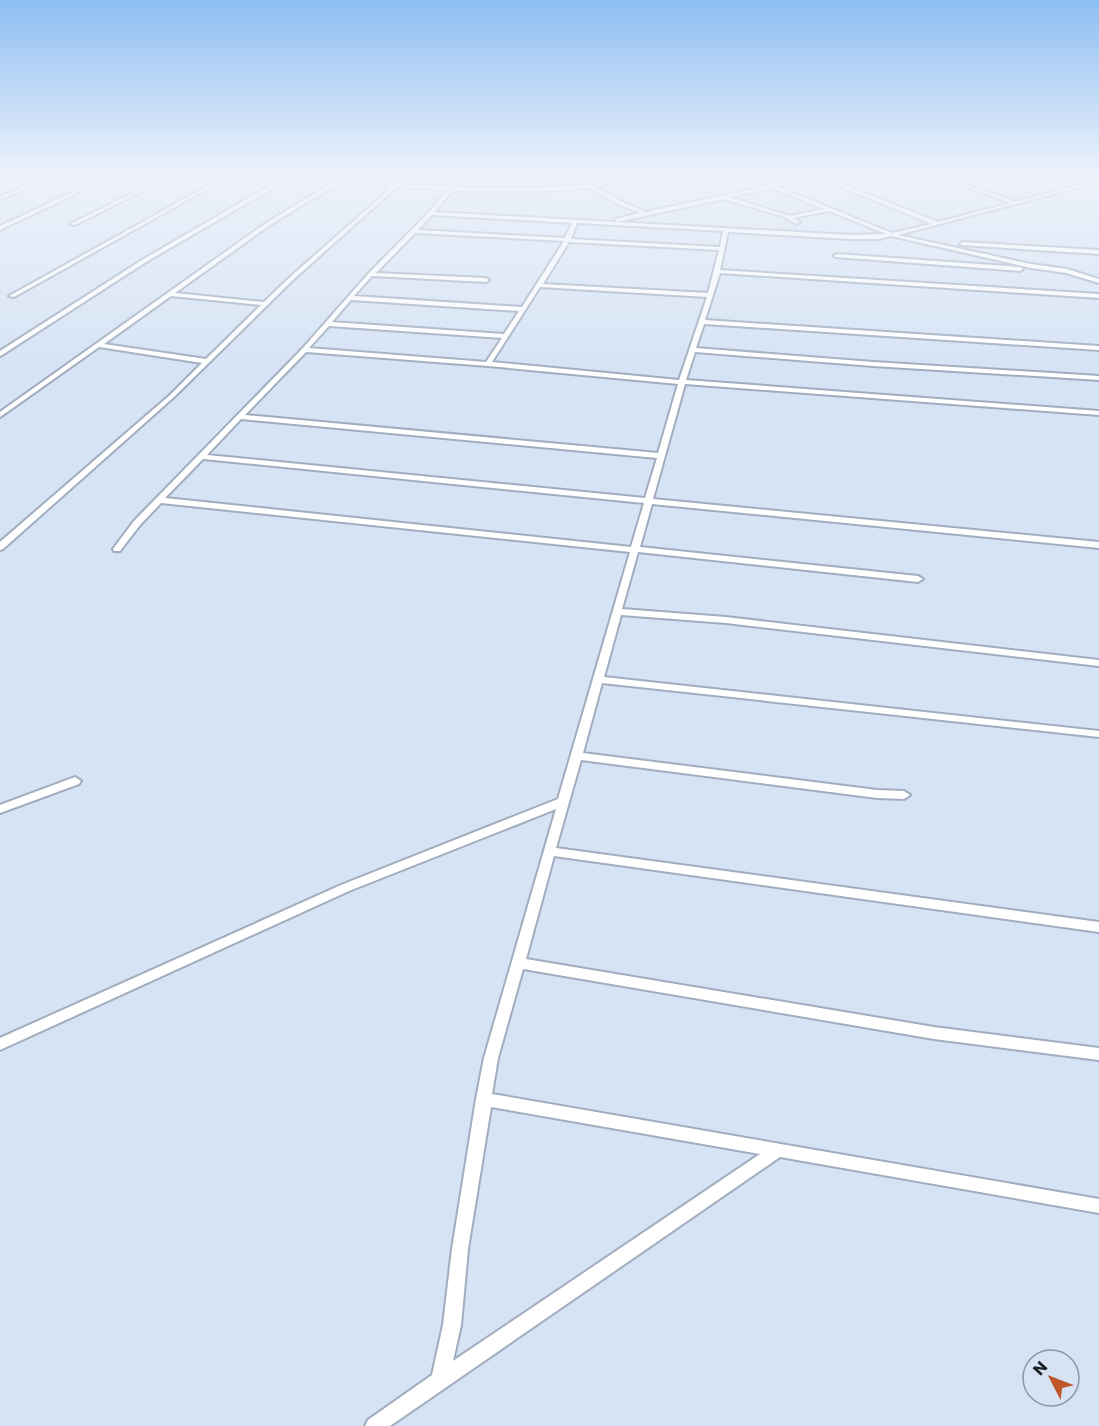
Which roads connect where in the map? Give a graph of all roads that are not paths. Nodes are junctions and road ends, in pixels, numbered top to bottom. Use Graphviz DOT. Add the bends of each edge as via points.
graph roads {
  1 [pos="113,240"];
  2 [pos="179,240"];
  3 [pos="246,240"];
  4 [pos="335,240"];
  5 [pos="405,240"];
  6 [pos="545,240"];
  7 [pos="724,240"];
  8 [pos="917,240"];
  9 [pos="567,241"];
  10 [pos="928,242"];
  11 [pos="722,249"];
  12 [pos="229,252"];
  13 [pos="1099,252"];
  14 [pos="837,256"];
  15 [pos="1040,268"];
  16 [pos="717,271"];
  17 [pos="1067,271"];
  18 [pos="1099,273"];
  19 [pos="371,274"];
  20 [pos="486,280"];
  21 [pos="1099,281"];
  22 [pos="538,285"];
  23 [pos="171,294"];
  24 [pos="711,295"];
  25 [pos="12,296"];
  26 [pos="1099,296"];
  27 [pos="350,298"];
  28 [pos="264,304"];
  29 [pos="523,309"];
  30 [pos="703,322"];
  31 [pos="327,324"];
  32 [pos="506,336"];
  33 [pos="96,345"];
  34 [pos="1099,348"];
  35 [pos="304,350"];
  36 [pos="694,350"];
  37 [pos="0,354"];
  38 [pos="205,361"];
  39 [pos="488,364"];
  40 [pos="1099,378"];
  41 [pos="682,382"];
  42 [pos="1099,413"];
  43 [pos="0,415"];
  44 [pos="240,417"];
  45 [pos="662,456"];
  46 [pos="201,457"];
  47 [pos="159,500"];
  48 [pos="650,500"];
  49 [pos="1099,545"];
  50 [pos="0,547"];
  51 [pos="117,549"];
  52 [pos="636,551"];
  53 [pos="918,579"];
  54 [pos="619,612"];
  55 [pos="1099,663"];
  56 [pos="599,680"];
  57 [pos="1099,734"];
  58 [pos="577,756"];
  59 [pos="75,781"];
  60 [pos="904,795"];
  61 [pos="564,801"];
  62 [pos="0,809"];
  63 [pos="550,851"];
  64 [pos="1099,927"];
  65 [pos="518,963"];
  66 [pos="0,1044"];
  67 [pos="1099,1054"];
  68 [pos="483,1099"];
  69 [pos="778,1150"];
  70 [pos="1099,1206"];
  71 [pos="440,1380"];
  72 [pos="374,1426"];
  1 -- 25 [label="street"];
  2 -- 37 [label="street"];
  3 -- 33 [label="street"];
  4 -- 28 [label="street"];
  5 -- 19 [label="street"];
  6 -- 9 [label="street"];
  7 -- 11 [label="street"];
  8 -- 10 [label="street"];
  9 -- 11 [label="street"];
  9 -- 22 [label="street"];
  10 -- 13 [label="street"];
  10 -- 15 [label="street"];
  11 -- 16 [label="street"];
  12 -- 23 [label="street"];
  14 -- 15 [label="street"];
  15 -- 17 [label="street"];
  16 -- 24 [label="street"];
  16 -- 26 [label="street"];
  17 -- 18 [label="street"];
  17 -- 21 [label="street"];
  19 -- 20 [label="street"];
  19 -- 27 [label="street"];
  22 -- 24 [label="street"];
  22 -- 29 [label="street"];
  23 -- 28 [label="street"];
  23 -- 33 [label="street"];
  24 -- 30 [label="street"];
  27 -- 29 [label="street"];
  27 -- 31 [label="street"];
  28 -- 38 [label="street"];
  29 -- 32 [label="street"];
  30 -- 34 [label="street"];
  30 -- 36 [label="street"];
  31 -- 32 [label="street"];
  31 -- 35 [label="street"];
  32 -- 39 [label="street"];
  33 -- 38 [label="street"];
  33 -- 43 [label="street"];
  35 -- 39 [label="street"];
  35 -- 44 [label="street"];
  36 -- 40 [label="street"];
  36 -- 41 [label="street"];
  38 -- 50 [label="street" via="172,396"];
  39 -- 41 [label="street"];
  41 -- 42 [label="street"];
  41 -- 45 [label="street"];
  44 -- 45 [label="street"];
  44 -- 46 [label="street"];
  45 -- 48 [label="street"];
  46 -- 47 [label="street"];
  46 -- 48 [label="street"];
  47 -- 51 [label="street"];
  47 -- 52 [label="street"];
  48 -- 49 [label="street"];
  48 -- 52 [label="street"];
  52 -- 53 [label="street"];
  52 -- 54 [label="street"];
  54 -- 55 [label="street" via="726,620"];
  54 -- 56 [label="street"];
  56 -- 57 [label="street"];
  56 -- 58 [label="street"];
  58 -- 60 [label="street"];
  58 -- 61 [label="street"];
  59 -- 62 [label="street"];
  61 -- 63 [label="street"];
  61 -- 66 [label="street" via="345,888"];
  63 -- 64 [label="street"];
  63 -- 65 [label="street"];
  65 -- 67 [label="street" via="934,1033"];
  65 -- 68 [label="street"];
  68 -- 69 [label="street"];
  68 -- 71 [label="street" via="460,1248 457,1293"];
  69 -- 70 [label="street"];
  69 -- 71 [label="street"];
  71 -- 72 [label="street"];
}
